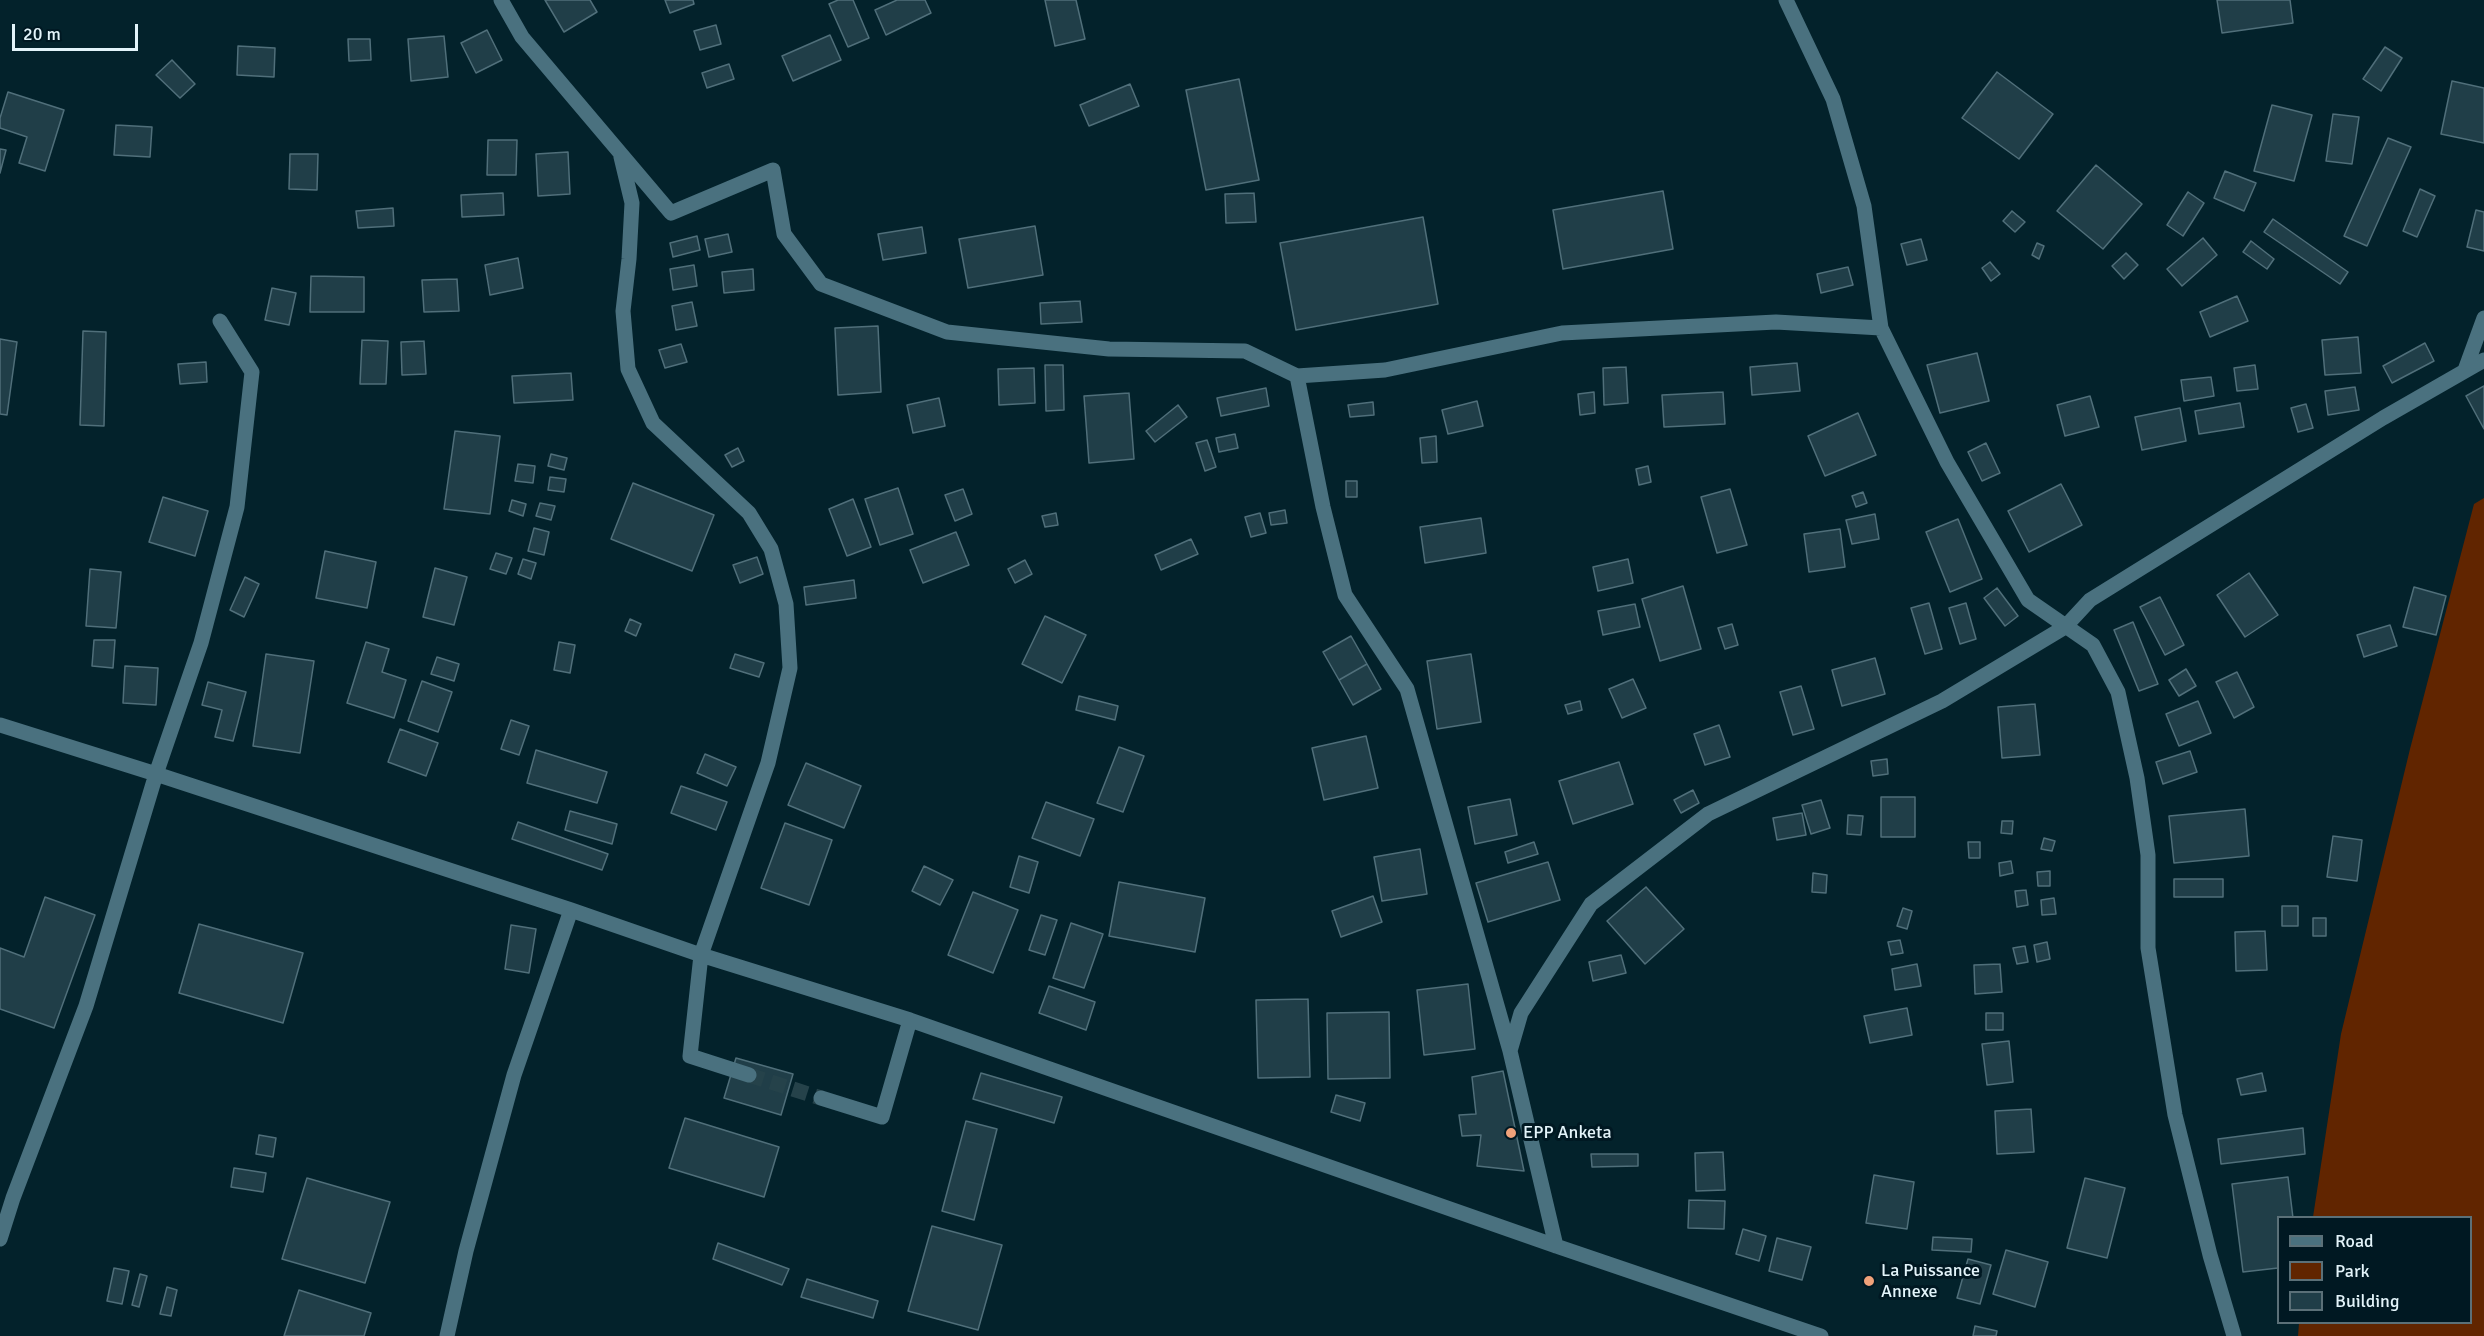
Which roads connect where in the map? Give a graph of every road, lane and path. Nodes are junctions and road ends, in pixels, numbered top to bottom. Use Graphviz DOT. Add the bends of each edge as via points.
graph roads {
  1 [pos="501,0"];
  2 [pos="1786,0"];
  3 [pos="621,154"];
  4 [pos="2484,318"];
  5 [pos="220,321"];
  6 [pos="1881,328"];
  7 [pos="2484,360"];
  8 [pos="2465,370"];
  9 [pos="1297,376"];
  10 [pos="2065,627"];
  11 [pos="0,725"];
  12 [pos="156,774"];
  13 [pos="571,910"];
  14 [pos="701,955"];
  15 [pos="910,1020"];
  16 [pos="1510,1051"];
  17 [pos="749,1075"];
  18 [pos="821,1098"];
  19 [pos="0,1239"];
  20 [pos="1556,1246"];
  21 [pos="447,1336"];
  22 [pos="1821,1336"];
  23 [pos="2234,1336"];
  1 -- 3 [label="street" via="522,37"];
  2 -- 6 [label="street" via="1833,99 1864,206"];
  3 -- 9 [label="street" via="671,213 773,170 784,234 821,284 947,332 1109,349 1245,351"];
  3 -- 14 [label="street" via="632,203 622,311 628,369 653,423 749,513 771,549 786,604 790,668 768,763"];
  4 -- 8 [label="street"];
  5 -- 12 [label="street" via="252,372 237,507 201,643"];
  6 -- 9 [label="street" via="1776,322 1562,333 1385,370"];
  6 -- 10 [label="street" via="1947,462 2028,600"];
  7 -- 8 [label="street"];
  8 -- 10 [label="street" via="2090,600"];
  9 -- 16 [label="street" via="1345,595 1407,689"];
  10 -- 16 [label="street" via="1942,701 1708,814 1591,904 1521,1013"];
  10 -- 23 [label="street" via="2093,645 2118,692 2137,778 2148,855 2148,948 2175,1115"];
  11 -- 12 [label="street"];
  12 -- 13 [label="street"];
  12 -- 19 [label="street" via="86,1006"];
  13 -- 14 [label="street"];
  13 -- 21 [label="street" via="514,1075"];
  14 -- 15 [label="street"];
  14 -- 17 [label="street" via="690,1056"];
  15 -- 18 [label="street" via="882,1117"];
  15 -- 20 [label="street"];
  16 -- 20 [label="street"];
  20 -- 22 [label="street"];
}
